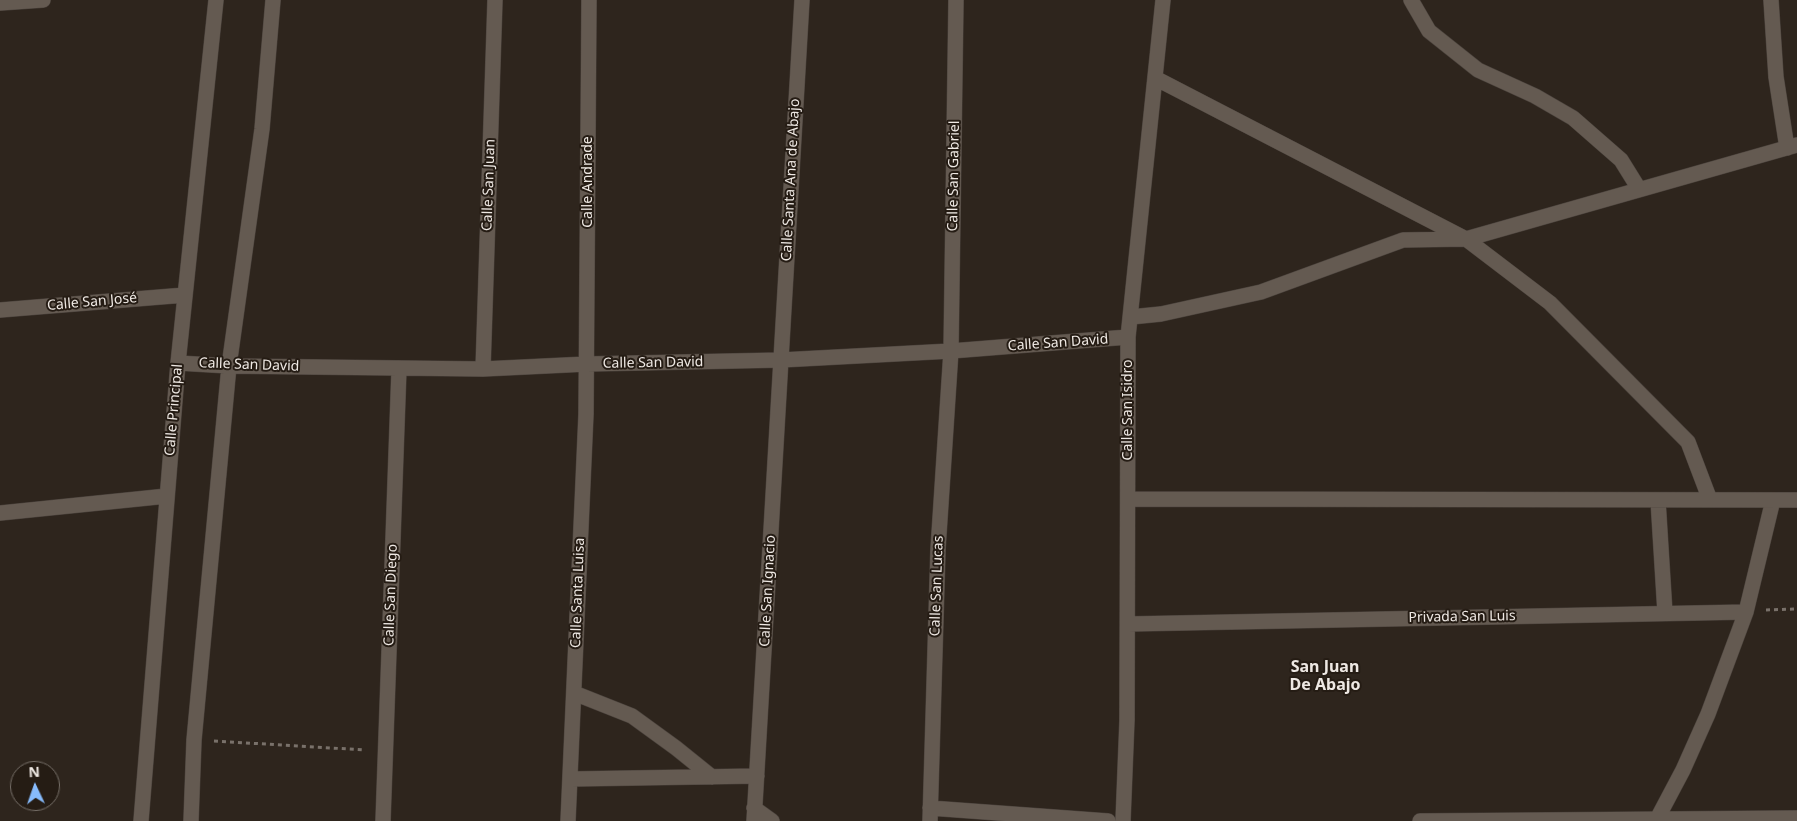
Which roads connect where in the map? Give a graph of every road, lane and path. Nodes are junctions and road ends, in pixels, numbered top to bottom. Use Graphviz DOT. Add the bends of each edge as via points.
graph roads {
  1 [pos="43,0"];
  2 [pos="216,0"];
  3 [pos="273,0"];
  4 [pos="495,0"];
  5 [pos="589,0"];
  6 [pos="802,0"];
  7 [pos="956,0"];
  8 [pos="1163,0"];
  9 [pos="1411,0"];
  10 [pos="1771,0"];
  11 [pos="0,3"];
  12 [pos="1155,78"];
  13 [pos="1792,146"];
  14 [pos="1639,189"];
  15 [pos="1466,239"];
  16 [pos="185,295"];
  17 [pos="0,310"];
  18 [pos="1131,317"];
  19 [pos="1128,337"];
  20 [pos="951,351"];
  21 [pos="781,360"];
  22 [pos="178,362"];
  23 [pos="587,364"];
  24 [pos="229,366"];
  25 [pos="399,369"];
  26 [pos="483,369"];
  27 [pos="167,496"];
  28 [pos="1128,499"];
  29 [pos="1658,500"];
  30 [pos="1710,500"];
  31 [pos="1773,500"];
  32 [pos="1797,500"];
  33 [pos="0,513"];
  34 [pos="1797,609"];
  35 [pos="1746,612"];
  36 [pos="1665,613"];
  37 [pos="1128,624"];
  38 [pos="574,693"];
  39 [pos="194,740"];
  40 [pos="386,752"];
  41 [pos="757,776"];
  42 [pos="712,777"];
  43 [pos="571,779"];
  44 [pos="930,814"];
  45 [pos="754,815"];
  46 [pos="1797,818"];
  47 [pos="1657,820"];
  48 [pos="140,821"];
  49 [pos="191,821"];
  50 [pos="383,821"];
  51 [pos="568,821"];
  52 [pos="772,821"];
  53 [pos="1108,821"];
  54 [pos="1123,821"];
  55 [pos="1420,821"];
  56 [pos="1464,821"];
  1 -- 11 [label="street"];
  2 -- 16 [label="street, Calle Principal"];
  3 -- 24 [label="street" via="262,129"];
  4 -- 26 [label="street, Calle San Juan"];
  5 -- 23 [label="street, Calle Andrade"];
  6 -- 21 [label="street, Calle Santa Ana de Abajo"];
  7 -- 20 [label="street, Calle San Gabriel"];
  8 -- 12 [label="street, Calle San Isidro"];
  9 -- 14 [label="street" via="1429,30 1478,70 1573,118 1622,160"];
  10 -- 13 [label="street" via="1776,77"];
  12 -- 15 [label="street"];
  12 -- 18 [label="street, Calle San Isidro"];
  13 -- 14 [label="street"];
  14 -- 15 [label="street"];
  15 -- 18 [label="street" via="1403,240 1261,292 1161,314"];
  15 -- 30 [label="street" via="1550,303 1688,442"];
  16 -- 17 [label="street, Calle San José"];
  16 -- 22 [label="street, Calle Principal"];
  18 -- 19 [label="street, Calle San Isidro"];
  19 -- 20 [label="street, Calle San David"];
  19 -- 28 [label="street, Calle San Isidro"];
  20 -- 21 [label="street, Calle San David"];
  20 -- 44 [label="street, Calle San Lucas" via="938,549"];
  21 -- 23 [label="street, Calle San David"];
  21 -- 41 [label="street, Calle San Ignacio"];
  22 -- 24 [label="street, Calle San David"];
  22 -- 27 [label="street, Calle Principal"];
  23 -- 26 [label="street, Calle San David"];
  23 -- 38 [label="street, Calle Santa Luisa"];
  24 -- 25 [label="street, Calle San David"];
  24 -- 39 [label="street"];
  25 -- 26 [label="street, Calle San David"];
  25 -- 40 [label="street, Calle San Diego"];
  27 -- 33 [label="street"];
  27 -- 48 [label="street, Calle Principal"];
  28 -- 29 [label="street"];
  28 -- 37 [label="street, Calle San Isidro"];
  29 -- 30 [label="street"];
  29 -- 36 [label="street"];
  30 -- 31 [label="street"];
  31 -- 32 [label="street"];
  31 -- 35 [label="street"];
  34 -- 35 [label="path"];
  35 -- 36 [label="street, Privada San Luis"];
  35 -- 47 [label="street" via="1708,714"];
  36 -- 37 [label="street, Privada San Luis"];
  37 -- 54 [label="street, Calle San Isidro"];
  38 -- 42 [label="street" via="632,716"];
  38 -- 43 [label="street, Calle Santa Luisa"];
  39 -- 40 [label="path"];
  39 -- 49 [label="street"];
  40 -- 50 [label="street, Calle San Diego"];
  41 -- 42 [label="street"];
  41 -- 45 [label="street, Calle San Ignacio"];
  42 -- 43 [label="street"];
  43 -- 51 [label="street, Calle Santa Luisa"];
  44 -- 53 [label="street"];
  45 -- 52 [label="street"];
  46 -- 47 [label="street"];
  47 -- 56 [label="street"];
  55 -- 56 [label="street"];
}
